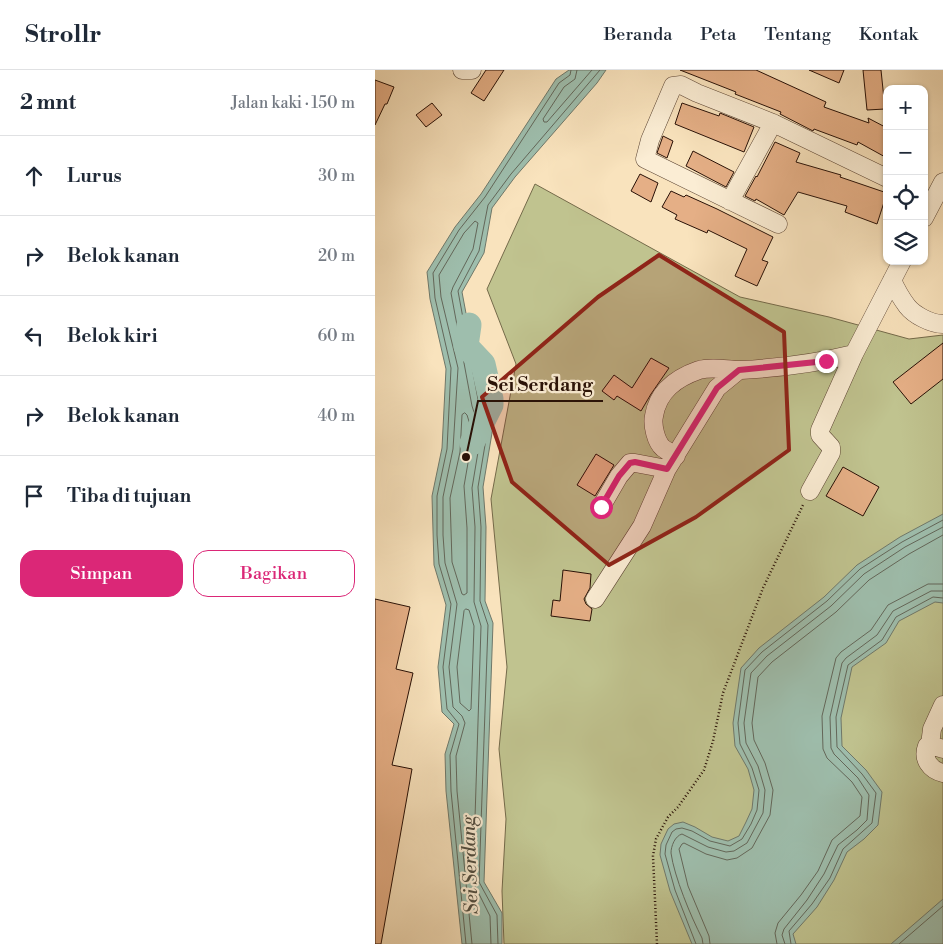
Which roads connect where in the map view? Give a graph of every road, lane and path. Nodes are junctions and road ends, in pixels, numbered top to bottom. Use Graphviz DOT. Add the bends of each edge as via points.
graph roads {
  1 [pos="462,70"];
  2 [pos="472,70"];
  3 [pos="773,123"];
  4 [pos="883,176"];
  5 [pos="943,181"];
  6 [pos="928,187"];
  7 [pos="730,201"];
  8 [pos="928,210"];
  9 [pos="778,224"];
  10 [pos="900,265"];
  11 [pos="892,280"];
  12 [pos="943,324"];
  13 [pos="854,354"];
  14 [pos="739,370"];
  15 [pos="672,463"];
  16 [pos="810,491"];
  17 [pos="601,507"];
  18 [pos="595,599"];
  19 [pos="943,705"];
  20 [pos="936,747"];
  21 [pos="943,773"];
  22 [pos="657,944"];
  1 -- 2 [label="street"];
  3 -- 4 [label="street"];
  3 -- 7 [label="street"];
  3 -- 7 [label="street" via="681,85 673,86 670,91 645,159"];
  5 -- 6 [label="street"];
  5 -- 8 [label="street"];
  7 -- 9 [label="street"];
  10 -- 11 [label="street"];
  11 -- 12 [label="street" via="907,307 923,318"];
  11 -- 13 [label="street"];
  13 -- 14 [label="street" via="826,361"];
  13 -- 16 [label="street" via="820,430 820,436 831,446 831,453"];
  14 -- 15 [label="street" via="717,388"];
  14 -- 15 [label="street" via="700,370 675,380 664,392 653,418 655,433"];
  15 -- 17 [label="street" via="630,463"];
  15 -- 18 [label="street" via="642,526"];
  16 -- 22 [label="path" via="763,588 723,693 704,770 668,817 656,839 653,856"];
  19 -- 20 [label="street" via="932,729"];
  20 -- 21 [label="street" via="926,749 926,758 932,767"];
}
